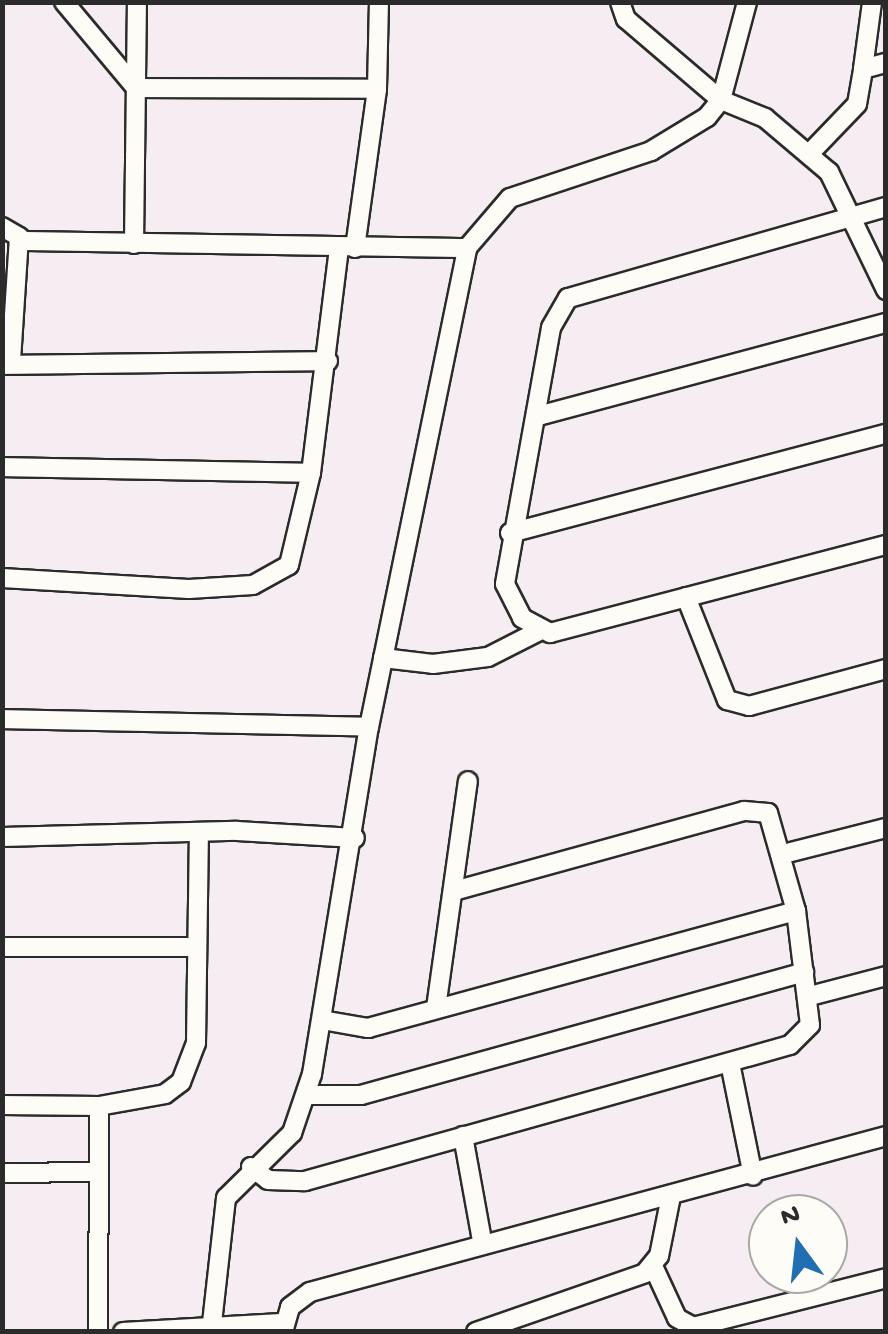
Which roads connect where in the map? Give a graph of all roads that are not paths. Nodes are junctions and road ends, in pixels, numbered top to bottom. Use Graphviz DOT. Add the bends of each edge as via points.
graph roads {
  1 [pos="64,2"];
  2 [pos="136,2"];
  3 [pos="379,2"];
  4 [pos="620,2"];
  5 [pos="747,2"];
  6 [pos="872,2"];
  7 [pos="886,63"];
  8 [pos="863,69"];
  9 [pos="136,88"];
  10 [pos="378,89"];
  11 [pos="721,100"];
  12 [pos="810,152"];
  13 [pos="886,207"];
  14 [pos="856,216"];
  15 [pos="2,228"];
  16 [pos="19,241"];
  17 [pos="134,244"];
  18 [pos="347,248"];
  19 [pos="466,248"];
  20 [pos="886,290"];
  21 [pos="886,324"];
  22 [pos="328,361"];
  23 [pos="7,363"];
  24 [pos="538,416"];
  25 [pos="886,434"];
  26 [pos="2,467"];
  27 [pos="311,474"];
  28 [pos="510,533"];
  29 [pos="886,546"];
  30 [pos="2,578"];
  31 [pos="686,597"];
  32 [pos="538,630"];
  33 [pos="383,658"];
  34 [pos="886,668"];
  35 [pos="2,719"];
  36 [pos="369,727"];
  37 [pos="468,782"];
  38 [pos="886,828"];
  39 [pos="200,832"];
  40 [pos="2,836"];
  41 [pos="355,838"];
  42 [pos="784,854"];
  43 [pos="454,892"];
  44 [pos="796,911"];
  45 [pos="196,947"];
  46 [pos="2,948"];
  47 [pos="804,972"];
  48 [pos="886,976"];
  49 [pos="810,996"];
  50 [pos="436,1008"];
  51 [pos="322,1020"];
  52 [pos="730,1063"];
  53 [pos="307,1095"];
  54 [pos="2,1104"];
  55 [pos="99,1106"];
  56 [pos="463,1136"];
  57 [pos="886,1136"];
  58 [pos="250,1168"];
  59 [pos="98,1172"];
  60 [pos="2,1173"];
  61 [pos="752,1176"];
  62 [pos="671,1196"];
  63 [pos="482,1241"];
  64 [pos="654,1266"];
  65 [pos="886,1278"];
  66 [pos="219,1290"];
  67 [pos="282,1327"];
  68 [pos="211,1328"];
  69 [pos="230,1328"];
  70 [pos="98,1332"];
  71 [pos="123,1332"];
  72 [pos="476,1332"];
  1 -- 9 [label="street"];
  2 -- 9 [label="street"];
  3 -- 10 [label="street"];
  4 -- 11 [label="street" via="626,20"];
  5 -- 11 [label="street"];
  6 -- 8 [label="street"];
  7 -- 8 [label="street"];
  8 -- 12 [label="street" via="856,104"];
  9 -- 10 [label="street"];
  9 -- 17 [label="street"];
  10 -- 18 [label="street"];
  11 -- 12 [label="street" via="765,118"];
  11 -- 19 [label="street" via="651,152 510,198"];
  12 -- 14 [label="street"];
  13 -- 14 [label="street"];
  14 -- 20 [label="street"];
  14 -- 24 [label="street" via="580,290 557,310"];
  15 -- 16 [label="street" via="14,228"];
  16 -- 17 [label="street"];
  16 -- 23 [label="street"];
  17 -- 18 [label="street"];
  18 -- 19 [label="street"];
  18 -- 22 [label="street"];
  19 -- 33 [label="street"];
  21 -- 24 [label="street"];
  22 -- 23 [label="street"];
  22 -- 27 [label="street"];
  24 -- 28 [label="street"];
  25 -- 28 [label="street"];
  26 -- 27 [label="street"];
  27 -- 30 [label="street" via="297,545 274,578 190,589"];
  28 -- 32 [label="street" via="511,604"];
  29 -- 31 [label="street"];
  31 -- 32 [label="street"];
  31 -- 34 [label="street" via="727,700 749,706"];
  32 -- 33 [label="street" via="522,646 488,656 432,664"];
  33 -- 36 [label="street"];
  35 -- 36 [label="street"];
  36 -- 41 [label="street"];
  37 -- 43 [label="street"];
  38 -- 42 [label="street"];
  39 -- 40 [label="street"];
  39 -- 41 [label="street"];
  39 -- 45 [label="street"];
  41 -- 51 [label="street"];
  42 -- 43 [label="street" via="775,819 744,811"];
  42 -- 44 [label="street"];
  43 -- 50 [label="street"];
  44 -- 47 [label="street"];
  44 -- 50 [label="street"];
  45 -- 46 [label="street"];
  45 -- 55 [label="street" via="196,1044 181,1082 164,1094"];
  47 -- 49 [label="street"];
  47 -- 53 [label="street" via="361,1095"];
  48 -- 49 [label="street"];
  49 -- 52 [label="street" via="806,1036"];
  50 -- 51 [label="street" via="353,1030"];
  51 -- 53 [label="street"];
  52 -- 56 [label="street"];
  52 -- 61 [label="street"];
  53 -- 58 [label="street" via="292,1134"];
  54 -- 55 [label="street"];
  55 -- 59 [label="street"];
  56 -- 58 [label="street" via="294,1182 268,1180"];
  56 -- 63 [label="street"];
  57 -- 61 [label="street"];
  58 -- 66 [label="street" via="222,1214"];
  59 -- 60 [label="street"];
  59 -- 70 [label="street"];
  61 -- 62 [label="street"];
  62 -- 63 [label="street"];
  62 -- 64 [label="street"];
  63 -- 67 [label="street" via="310,1292"];
  64 -- 65 [label="street" via="677,1318 693,1328"];
  64 -- 72 [label="street" via="622,1285"];
  66 -- 68 [label="street"];
  66 -- 69 [label="street"];
  67 -- 69 [label="street"];
  68 -- 69 [label="street"];
  68 -- 71 [label="street"];
}
